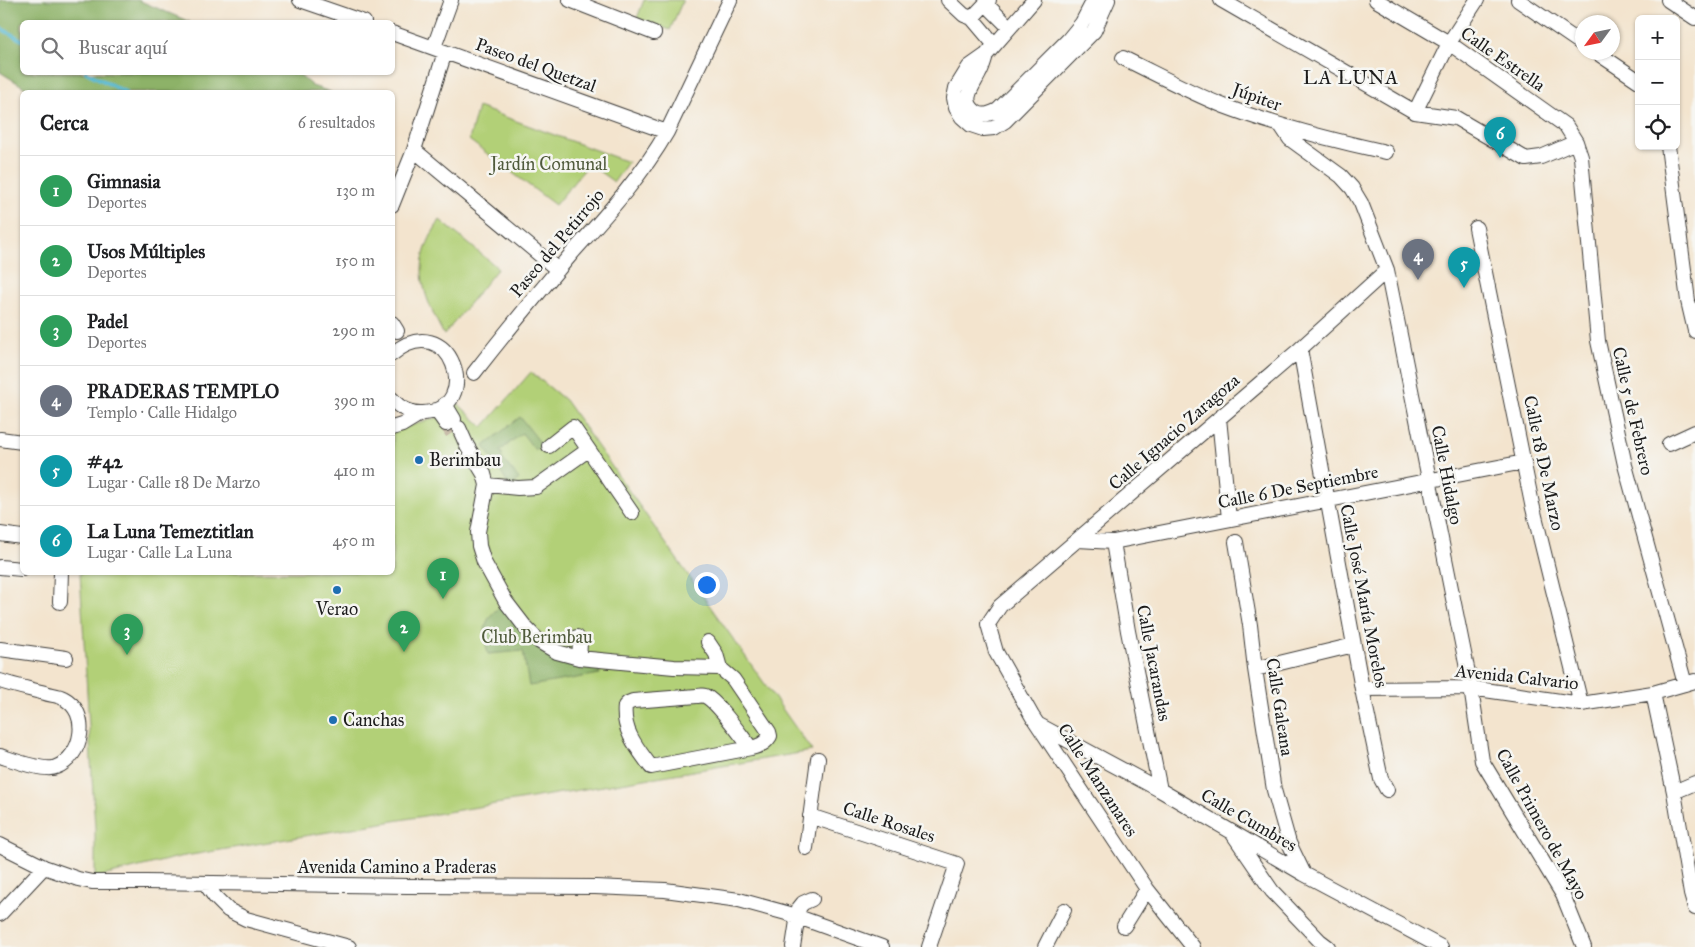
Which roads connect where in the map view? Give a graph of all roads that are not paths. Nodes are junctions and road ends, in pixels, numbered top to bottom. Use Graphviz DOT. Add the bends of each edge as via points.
graph roads {
  1 [pos="300,0"];
  2 [pos="451,0"];
  3 [pos="570,0"];
  4 [pos="730,0"];
  5 [pos="948,0"];
  6 [pos="1034,0"];
  7 [pos="1094,0"];
  8 [pos="1108,0"];
  9 [pos="1221,0"];
  10 [pos="1376,0"];
  11 [pos="1477,0"];
  12 [pos="1518,0"];
  13 [pos="1668,0"];
  14 [pos="987,2"];
  15 [pos="593,4"];
  16 [pos="968,17"];
  17 [pos="1695,18"];
  18 [pos="358,20"];
  19 [pos="1008,27"];
  20 [pos="654,33"];
  21 [pos="395,34"];
  22 [pos="1575,39"];
  23 [pos="1449,43"];
  24 [pos="994,44"];
  25 [pos="440,49"];
  26 [pos="986,56"];
  27 [pos="1123,58"];
  28 [pos="1608,60"];
  29 [pos="1635,78"];
  30 [pos="1415,112"];
  31 [pos="1282,126"];
  32 [pos="667,132"];
  33 [pos="1576,142"];
  34 [pos="414,150"];
  35 [pos="1669,150"];
  36 [pos="1386,152"];
  37 [pos="395,198"];
  38 [pos="1476,228"];
  39 [pos="558,270"];
  40 [pos="1387,270"];
  41 [pos="1695,331"];
  42 [pos="397,338"];
  43 [pos="1300,349"];
  44 [pos="455,390"];
  45 [pos="395,401"];
  46 [pos="441,407"];
  47 [pos="420,414"];
  48 [pos="1219,418"];
  49 [pos="395,427"];
  50 [pos="1695,432"];
  51 [pos="0,439"];
  52 [pos="20,442"];
  53 [pos="1669,444"];
  54 [pos="549,446"];
  55 [pos="588,450"];
  56 [pos="1524,462"];
  57 [pos="1429,481"];
  58 [pos="487,485"];
  59 [pos="1327,499"];
  60 [pos="632,513"];
  61 [pos="1229,519"];
  62 [pos="0,534"];
  63 [pos="20,537"];
  64 [pos="1078,540"];
  65 [pos="1113,542"];
  66 [pos="1236,542"];
  67 [pos="0,567"];
  68 [pos="20,569"];
  69 [pos="61,575"];
  70 [pos="60,602"];
  71 [pos="988,624"];
  72 [pos="577,637"];
  73 [pos="708,642"];
  74 [pos="1354,644"];
  75 [pos="0,649"];
  76 [pos="66,658"];
  77 [pos="579,658"];
  78 [pos="720,668"];
  79 [pos="1255,669"];
  80 [pos="0,681"];
  81 [pos="1690,682"];
  82 [pos="1471,688"];
  83 [pos="1362,689"];
  84 [pos="1653,693"];
  85 [pos="1581,704"];
  86 [pos="1038,724"];
  87 [pos="751,748"];
  88 [pos="0,756"];
  89 [pos="818,759"];
  90 [pos="1695,783"];
  91 [pos="1160,790"];
  92 [pos="1387,790"];
  93 [pos="1674,792"];
  94 [pos="810,816"];
  95 [pos="1231,831"];
  96 [pos="0,845"];
  97 [pos="806,848"];
  98 [pos="44,867"];
  99 [pos="1304,874"];
  100 [pos="205,883"];
  101 [pos="1147,888"];
  102 [pos="1694,898"];
  103 [pos="812,899"];
  104 [pos="1064,910"];
  105 [pos="0,914"];
  106 [pos="798,917"];
  107 [pos="1124,926"];
  108 [pos="349,947"];
  109 [pos="793,947"];
  110 [pos="882,947"];
  111 [pos="929,947"];
  112 [pos="1045,947"];
  113 [pos="1193,947"];
  114 [pos="1328,947"];
  115 [pos="1441,947"];
  116 [pos="1584,947"];
  1 -- 18 [label="street"];
  2 -- 25 [label="street"];
  3 -- 15 [label="street"];
  4 -- 32 [label="street, Paseo del Petirrojo"];
  5 -- 16 [label="street"];
  6 -- 19 [label="street"];
  7 -- 26 [label="street" via="1068,40 998,110 981,115 973,111 968,101"];
  8 -- 26 [label="street" via="1094,31 1080,46 1005,121 994,128 982,129 962,117 954,98 956,88 969,67"];
  9 -- 30 [label="street"];
  10 -- 23 [label="street, Calle Estrella"];
  11 -- 23 [label="street"];
  12 -- 22 [label="street"];
  13 -- 17 [label="street"];
  14 -- 16 [label="street"];
  14 -- 19 [label="street"];
  15 -- 20 [label="street"];
  16 -- 24 [label="street"];
  19 -- 24 [label="street"];
  21 -- 25 [label="street, Paseo del Quetzal"];
  23 -- 30 [label="street"];
  23 -- 33 [label="street, Calle Estrella" via="1566,126"];
  24 -- 26 [label="street"];
  25 -- 32 [label="street, Paseo del Quetzal"];
  25 -- 34 [label="street"];
  27 -- 31 [label="street, Júpiter" via="1222,105"];
  28 -- 29 [label="street"];
  30 -- 33 [label="street" via="1456,118 1526,159 1540,157"];
  31 -- 36 [label="street, Júpiter"];
  31 -- 40 [label="street, Calle Hidalgo" via="1290,139 1341,176 1352,188"];
  32 -- 39 [label="street, Paseo del Petirrojo" via="636,180"];
  33 -- 81 [label="street, Calle 5 de Febrero" via="1581,158 1598,340 1625,465"];
  34 -- 37 [label="street"];
  34 -- 39 [label="street"];
  35 -- 41 [label="street" via="1688,302"];
  38 -- 56 [label="street, Calle 18 De Marzo"];
  39 -- 44 [label="street, Paseo del Petirrojo" via="472,375"];
  40 -- 43 [label="street, Calle Ignacio Zaragoza"];
  40 -- 57 [label="street, Calle Hidalgo"];
  42 -- 44 [label="street" via="430,342 442,348 453,361 457,376"];
  43 -- 48 [label="street, Calle Ignacio Zaragoza"];
  43 -- 59 [label="street, Calle José María Morelos"];
  44 -- 46 [label="street, Paseo del Petirrojo"];
  45 -- 47 [label="street" via="406,410"];
  46 -- 47 [label="street"];
  46 -- 58 [label="street" via="479,463"];
  47 -- 49 [label="street"];
  48 -- 61 [label="street"];
  48 -- 64 [label="street, Calle Ignacio Zaragoza"];
  50 -- 53 [label="street"];
  51 -- 52 [label="street"];
  54 -- 55 [label="street" via="573,427"];
  55 -- 58 [label="street" via="536,487"];
  55 -- 60 [label="street"];
  56 -- 57 [label="street, Calle 6 De Septiembre"];
  56 -- 85 [label="street, Calle 18 De Marzo"];
  57 -- 59 [label="street, Calle 6 De Septiembre"];
  57 -- 82 [label="street, Calle Hidalgo"];
  58 -- 77 [label="street" via="478,532 484,562 506,602 526,628 557,652"];
  59 -- 61 [label="street, Calle 6 De Septiembre"];
  59 -- 74 [label="street, Calle José María Morelos"];
  61 -- 65 [label="street, Calle 6 De Septiembre"];
  62 -- 63 [label="street"];
  64 -- 65 [label="street, Calle 6 De Septiembre"];
  64 -- 71 [label="street, Calle Ignacio Zaragoza" via="1000,606"];
  65 -- 91 [label="street, Calle Jacarandas"];
  66 -- 79 [label="street, Calle Galeana"];
  67 -- 68 [label="street"];
  69 -- 70 [label="street"];
  71 -- 86 [label="street, Calle Manzanares" via="996,652"];
  72 -- 77 [label="street"];
  73 -- 78 [label="street"];
  74 -- 79 [label="street"];
  74 -- 83 [label="street, Calle José María Morelos"];
  75 -- 76 [label="street"];
  77 -- 78 [label="street"];
  78 -- 87 [label="street" via="733,679 769,732 768,740"];
  79 -- 99 [label="street, Calle Galeana" via="1274,790 1289,843"];
  80 -- 88 [label="street" via="64,698 73,706 80,721 76,748 55,768"];
  81 -- 84 [label="street, Avenida Calvario"];
  82 -- 83 [label="street, Avenida Calvario"];
  82 -- 85 [label="street, Avenida Calvario"];
  82 -- 116 [label="street, Calle Primero de Mayo" via="1482,761 1563,895"];
  83 -- 92 [label="street, Calle José María Morelos" via="1381,779"];
  84 -- 85 [label="street, Avenida Calvario"];
  84 -- 93 [label="street"];
  86 -- 91 [label="street, Calle Cumbres"];
  86 -- 101 [label="street, Calle Manzanares"];
  87 -- 87 [label="street" via="651,767 631,739 626,726 625,706 633,701 705,696"];
  89 -- 94 [label="street"];
  90 -- 93 [label="street"];
  91 -- 95 [label="street, Calle Cumbres"];
  93 -- 102 [label="street"];
  94 -- 97 [label="street"];
  94 -- 111 [label="street, Calle Rosales" via="957,864"];
  95 -- 99 [label="street, Calle Cumbres"];
  95 -- 114 [label="street" via="1272,891"];
  96 -- 98 [label="street, Avenida Camino a Praderas"];
  98 -- 100 [label="street, Avenida Camino a Praderas" via="92,882"];
  98 -- 105 [label="street"];
  99 -- 115 [label="street, Calle Cumbres"];
  100 -- 106 [label="street, Avenida Camino a Praderas" via="595,886 665,890 739,900"];
  100 -- 108 [label="street" via="228,910 246,919"];
  101 -- 107 [label="street"];
  101 -- 113 [label="street, Calle Manzanares"];
  103 -- 106 [label="street" via="799,908"];
  104 -- 112 [label="street"];
  106 -- 109 [label="street"];
  106 -- 110 [label="street, Avenida Camino a Praderas"];
}
